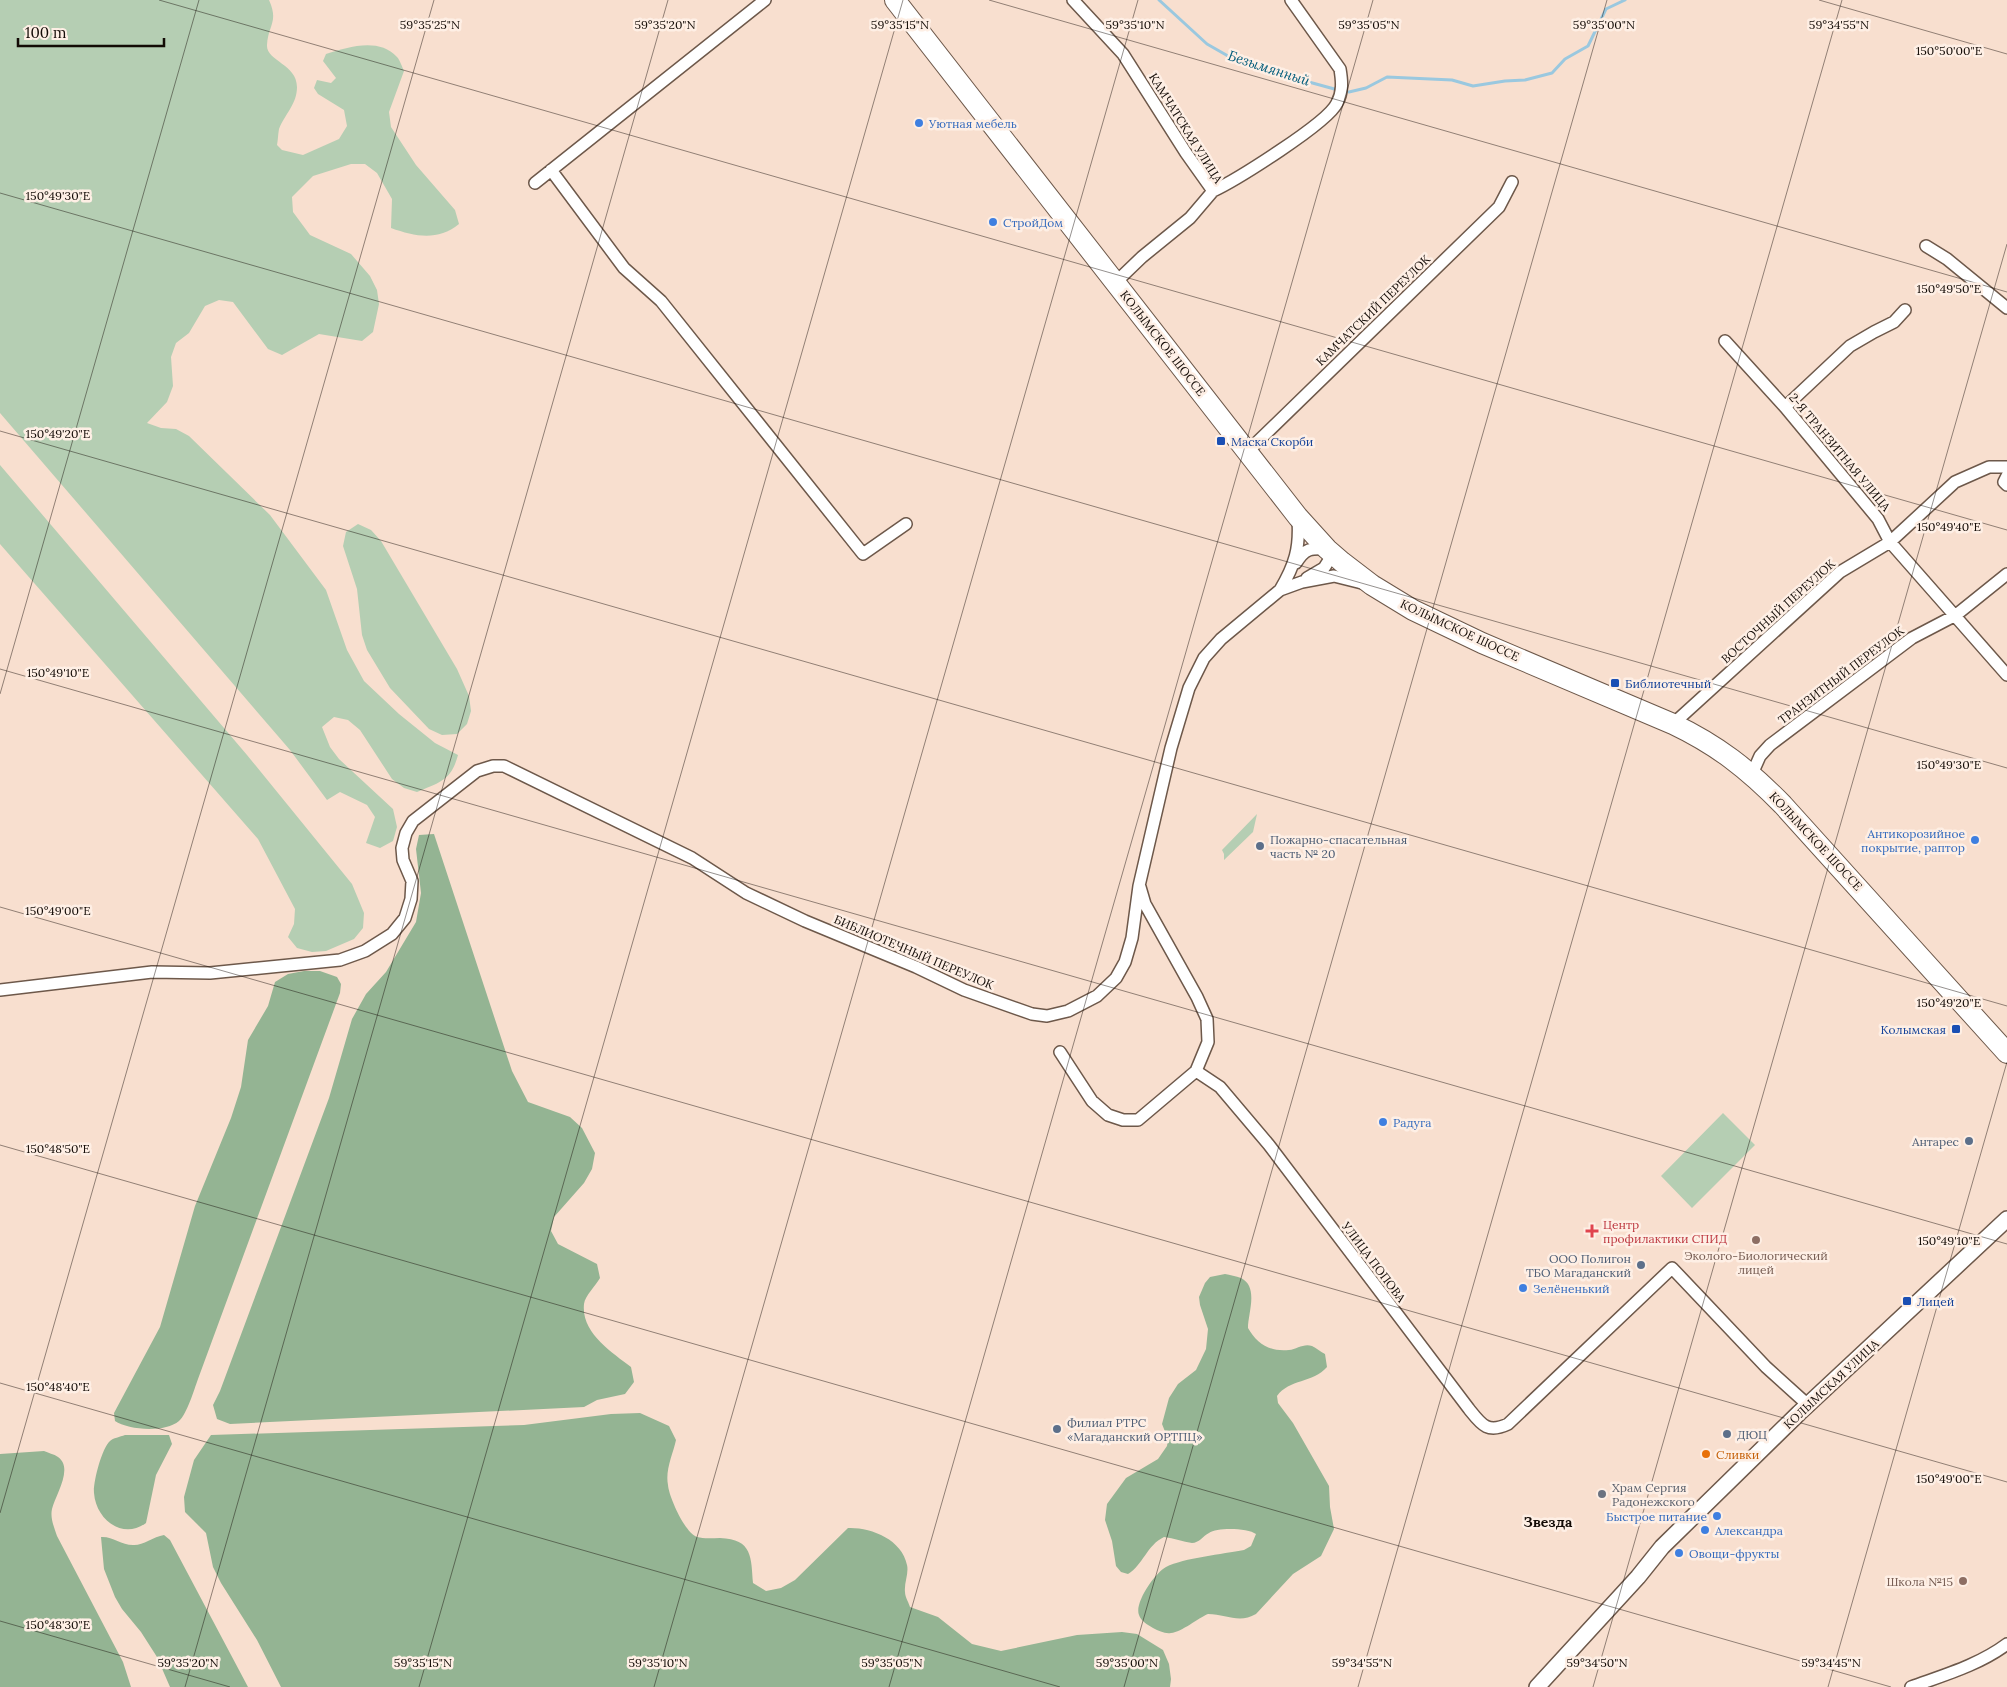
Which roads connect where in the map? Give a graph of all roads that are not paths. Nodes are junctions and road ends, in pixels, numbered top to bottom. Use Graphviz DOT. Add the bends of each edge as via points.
graph roads {
  1 [pos="764,0"];
  2 [pos="895,0"];
  3 [pos="1073,0"];
  4 [pos="1291,0"];
  5 [pos="551,170"];
  6 [pos="1512,182"];
  7 [pos="535,183"];
  8 [pos="1213,191"];
  9 [pos="1926,246"];
  10 [pos="1116,282"];
  11 [pos="2007,308"];
  12 [pos="1905,310"];
  13 [pos="1725,341"];
  14 [pos="1785,407"];
  15 [pos="1247,452"];
  16 [pos="2007,467"];
  17 [pos="2007,476"];
  18 [pos="2007,485"];
  19 [pos="1298,517"];
  20 [pos="906,524"];
  21 [pos="1890,542"];
  22 [pos="1330,552"];
  23 [pos="1293,567"];
  24 [pos="2007,574"];
  25 [pos="1302,582"];
  26 [pos="1372,585"];
  27 [pos="1280,590"];
  28 [pos="1956,615"];
  29 [pos="2007,675"];
  30 [pos="1673,724"];
  31 [pos="1752,774"];
  32 [pos="1139,886"];
  33 [pos="0,990"];
  34 [pos="1060,1052"];
  35 [pos="2007,1053"];
  36 [pos="1196,1071"];
  37 [pos="2007,1219"];
  38 [pos="1808,1405"];
  39 [pos="2007,1644"];
  40 [pos="1537,1687"];
  41 [pos="1911,1687"];
  1 -- 5 [label="street"];
  2 -- 10 [label="highway, КОЛЫМСКОЕ ШОССЕ"];
  3 -- 8 [label="street, КАМЧАТСКАЯ УЛИЦА" via="1123,54"];
  4 -- 8 [label="street" via="1340,69 1342,81 1337,104 1314,126 1232,182"];
  5 -- 7 [label="street"];
  5 -- 20 [label="street" via="624,268 660,301 863,554"];
  6 -- 15 [label="street, КАМЧАТСКИЙ ПЕРЕУЛОК" via="1499,207"];
  8 -- 10 [label="street, КАМЧАТСКАЯ УЛИЦА" via="1190,218"];
  9 -- 11 [label="street"];
  10 -- 15 [label="highway, КОЛЫМСКОЕ ШОССЕ"];
  12 -- 14 [label="street" via="1894,322 1850,346"];
  13 -- 14 [label="street, 2-Я ТРАНЗИТНАЯ УЛИЦА"];
  14 -- 21 [label="street, 2-Я ТРАНЗИТНАЯ УЛИЦА" via="1878,518"];
  15 -- 19 [label="highway, КОЛЫМСКОЕ ШОССЕ"];
  16 -- 21 [label="street, ВОСТОЧНЫЙ ПЕРЕУЛОК" via="1989,467 1955,482"];
  17 -- 18 [label="street" via="2004,482"];
  19 -- 22 [label="highway, КОЛЫМСКОЕ ШОССЕ"];
  19 -- 23 [label="street, БИБЛИОТЕЧНЫЙ ПЕРЕУЛОК" via="1299,540"];
  21 -- 28 [label="street, 2-Я ТРАНЗИТНАЯ УЛИЦА"];
  21 -- 30 [label="street, ВОСТОЧНЫЙ ПЕРЕУЛОК" via="1840,572"];
  22 -- 23 [label="street" via="1313,548 1302,553"];
  22 -- 25 [label="street" via="1324,568"];
  22 -- 26 [label="highway, КОЛЫМСКОЕ ШОССЕ"];
  23 -- 27 [label="street, БИБЛИОТЕЧНЫЙ ПЕРЕУЛОК"];
  24 -- 28 [label="street, ТРАНЗИТНЫЙ ПЕРЕУЛОК"];
  25 -- 26 [label="street, БИБЛИОТЕЧНЫЙ ПЕРЕУЛОК" via="1334,576"];
  25 -- 27 [label="street, БИБЛИОТЕЧНЫЙ ПЕРЕУЛОК"];
  26 -- 30 [label="highway, КОЛЫМСКОЕ ШОССЕ" via="1457,632"];
  27 -- 32 [label="street, БИБЛИОТЕЧНЫЙ ПЕРЕУЛОК" via="1220,639 1196,672 1171,748"];
  28 -- 29 [label="street, 2-Я ТРАНЗИТНАЯ УЛИЦА"];
  28 -- 31 [label="street, ТРАНЗИТНЫЙ ПЕРЕУЛОК" via="1912,638 1770,745 1760,756"];
  30 -- 31 [label="highway, КОЛЫМСКОЕ ШОССЕ" via="1715,746"];
  31 -- 35 [label="highway, КОЛЫМСКОЕ ШОССЕ" via="1783,804"];
  32 -- 33 [label="street, БИБЛИОТЕЧНЫЙ ПЕРЕУЛОК" via="1128,954 1116,978 1097,996 1068,1011 1047,1016 1032,1014 964,990 805,921 746,893 692,858 504,766 492,766 477,771 413,821 402,848 412,882 406,918 392,934 365,951 340,960 210,973 152,972"];
  32 -- 36 [label="street" via="1145,904 1198,997 1207,1019 1208,1042"];
  34 -- 36 [label="street" via="1092,1101 1108,1116 1124,1120 1138,1120"];
  36 -- 38 [label="street, УЛИЦА ПОПОВА" via="1220,1087 1264,1139 1485,1427 1497,1429 1508,1424 1672,1268 1766,1367"];
  37 -- 38 [label="street, КОЛЫМСКАЯ УЛИЦА"];
  38 -- 40 [label="street, КОЛЫМСКАЯ УЛИЦА" via="1662,1547"];
  39 -- 41 [label="street" via="1972,1665"];
}
